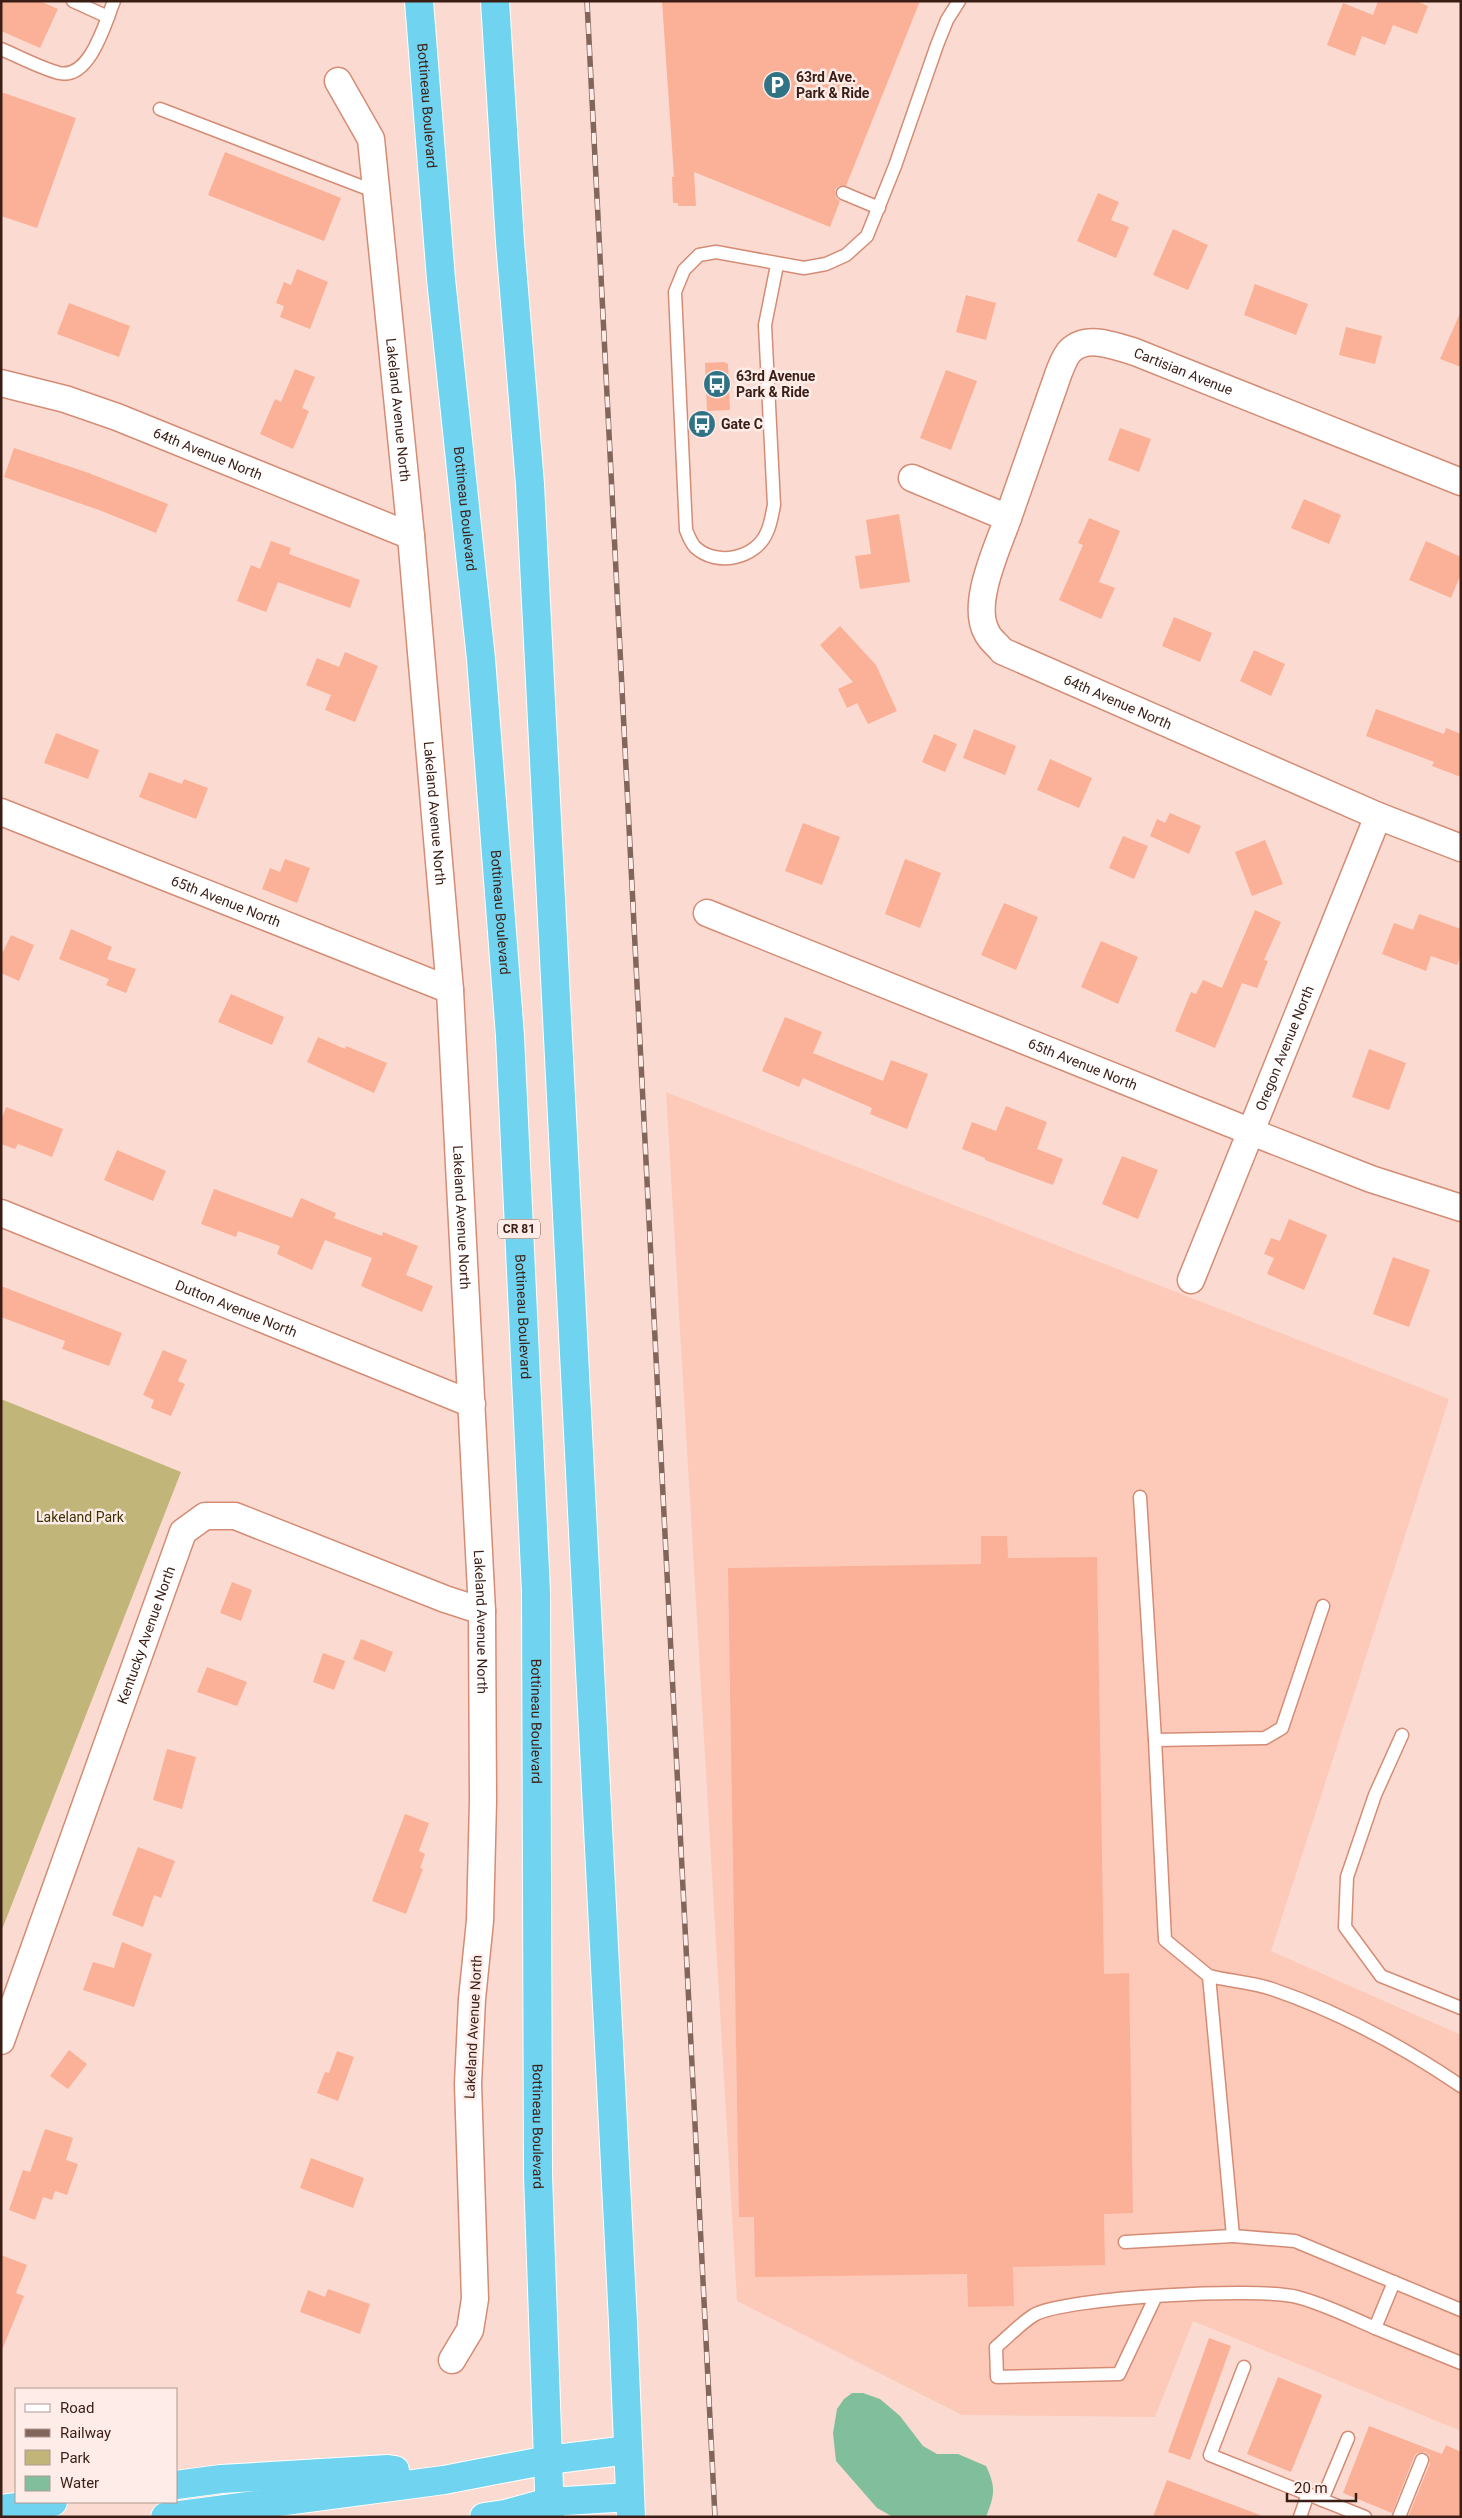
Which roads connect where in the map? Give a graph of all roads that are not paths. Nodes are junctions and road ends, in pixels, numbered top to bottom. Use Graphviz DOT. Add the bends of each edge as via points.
graph roads {
  1 [pos="73,1"];
  2 [pos="114,1"];
  3 [pos="419,1"];
  4 [pos="495,1"];
  5 [pos="958,1"];
  6 [pos="108,18"];
  7 [pos="1,49"];
  8 [pos="338,81"];
  9 [pos="160,109"];
  10 [pos="376,192"];
  11 [pos="843,193"];
  12 [pos="879,208"];
  13 [pos="777,265"];
  14 [pos="1,383"];
  15 [pos="912,478"];
  16 [pos="1461,482"];
  17 [pos="1008,518"];
  18 [pos="411,536"];
  19 [pos="1,812"];
  20 [pos="1378,816"];
  21 [pos="1461,848"];
  22 [pos="707,913"];
  23 [pos="450,990"];
  24 [pos="1249,1131"];
  25 [pos="1461,1208"];
  26 [pos="1,1213"];
  27 [pos="1191,1280"];
  28 [pos="472,1404"];
  29 [pos="1140,1497"];
  30 [pos="1323,1606"];
  31 [pos="482,1611"];
  32 [pos="1402,1735"];
  33 [pos="1155,1740"];
  34 [pos="1210,1976"];
  35 [pos="1461,2008"];
  36 [pos="1,2041"];
  37 [pos="1461,2086"];
  38 [pos="1233,2236"];
  39 [pos="1125,2242"];
  40 [pos="1394,2282"];
  41 [pos="1155,2298"];
  42 [pos="1461,2310"];
  43 [pos="1375,2328"];
  44 [pos="452,2360"];
  45 [pos="1461,2363"];
  46 [pos="1244,2367"];
  47 [pos="1348,2438"];
  48 [pos="628,2450"];
  49 [pos="548,2460"];
  50 [pos="1422,2460"];
  51 [pos="444,2480"];
  52 [pos="178,2485"];
  53 [pos="1308,2494"];
  54 [pos="1322,2500"];
  55 [pos="46,2503"];
  56 [pos="630,2507"];
  57 [pos="550,2509"];
  58 [pos="1,2510"];
  59 [pos="165,2517"];
  60 [pos="484,2517"];
  61 [pos="1300,2517"];
  62 [pos="1365,2517"];
  63 [pos="1399,2517"];
  1 -- 6 [label="lane"];
  2 -- 6 [label="lane"];
  3 -- 49 [label="highway, Bottineau Boulevard / CR 81" via="442,288 481,659 510,1036 536,1592 537,2107"];
  4 -- 48 [label="highway" via="530,484"];
  5 -- 12 [label="lane" via="936,45"];
  6 -- 7 [label="lane" via="92,54 78,71 61,74"];
  8 -- 10 [label="street, Lakeland Avenue North" via="371,139"];
  9 -- 10 [label="lane"];
  10 -- 18 [label="street, Lakeland Avenue North"];
  11 -- 12 [label="lane"];
  12 -- 13 [label="lane" via="868,236 846,255 826,264 804,268"];
  13 -- 13 [label="lane" via="765,325 774,505 767,533 753,550 729,559 708,556 694,547 686,530 675,292 684,270 699,255 716,252"];
  14 -- 18 [label="street, 64th Avenue North" via="65,399 117,417"];
  15 -- 17 [label="street"];
  16 -- 17 [label="street, Cartisian Avenue" via="1135,352 1108,343 1079,343 1068,352 1059,372"];
  17 -- 20 [label="street, 64th Avenue North" via="984,591 982,614 987,633 1002,651"];
  18 -- 23 [label="street, Lakeland Avenue North"];
  19 -- 23 [label="street, 65th Avenue North"];
  20 -- 21 [label="street, 64th Avenue North"];
  20 -- 24 [label="street, Oregon Avenue North"];
  22 -- 24 [label="street, 65th Avenue North"];
  23 -- 28 [label="street, Lakeland Avenue North"];
  24 -- 25 [label="street, 65th Avenue North" via="1371,1179"];
  24 -- 27 [label="street, Oregon Avenue North"];
  26 -- 28 [label="street, Dutton Avenue North"];
  28 -- 31 [label="street, Lakeland Avenue North"];
  29 -- 33 [label="lane"];
  30 -- 33 [label="lane" via="1282,1728 1265,1738"];
  31 -- 36 [label="street, Kentucky Avenue North" via="235,1516 205,1516 183,1532"];
  31 -- 44 [label="street, Lakeland Avenue North" via="480,1921 468,2084 475,2299 470,2330"];
  32 -- 35 [label="lane" via="1347,1877 1344,1928 1381,1976"];
  33 -- 34 [label="lane" via="1165,1940"];
  34 -- 37 [label="lane" via="1270,1988 1348,2019 1412,2053"];
  34 -- 38 [label="lane"];
  38 -- 39 [label="lane"];
  38 -- 40 [label="lane" via="1295,2241"];
  40 -- 42 [label="lane"];
  40 -- 43 [label="lane"];
  41 -- 41 [label="lane" via="1063,2305 1034,2315 996,2347 997,2377 1119,2374"];
  41 -- 43 [label="lane" via="1252,2292 1296,2296"];
  43 -- 45 [label="lane"];
  46 -- 53 [label="lane" via="1210,2455"];
  47 -- 54 [label="lane"];
  48 -- 49 [label="highway"];
  48 -- 56 [label="highway"];
  49 -- 51 [label="highway"];
  49 -- 57 [label="highway, Bottineau Boulevard / CR 81"];
  50 -- 63 [label="lane"];
  51 -- 52 [label="highway" via="388,2469 221,2479"];
  51 -- 59 [label="highway"];
  53 -- 54 [label="lane"];
  53 -- 61 [label="lane"];
  54 -- 62 [label="lane"];
  55 -- 58 [label="highway"];
  56 -- 57 [label="highway"];
  57 -- 60 [label="highway"];
}
